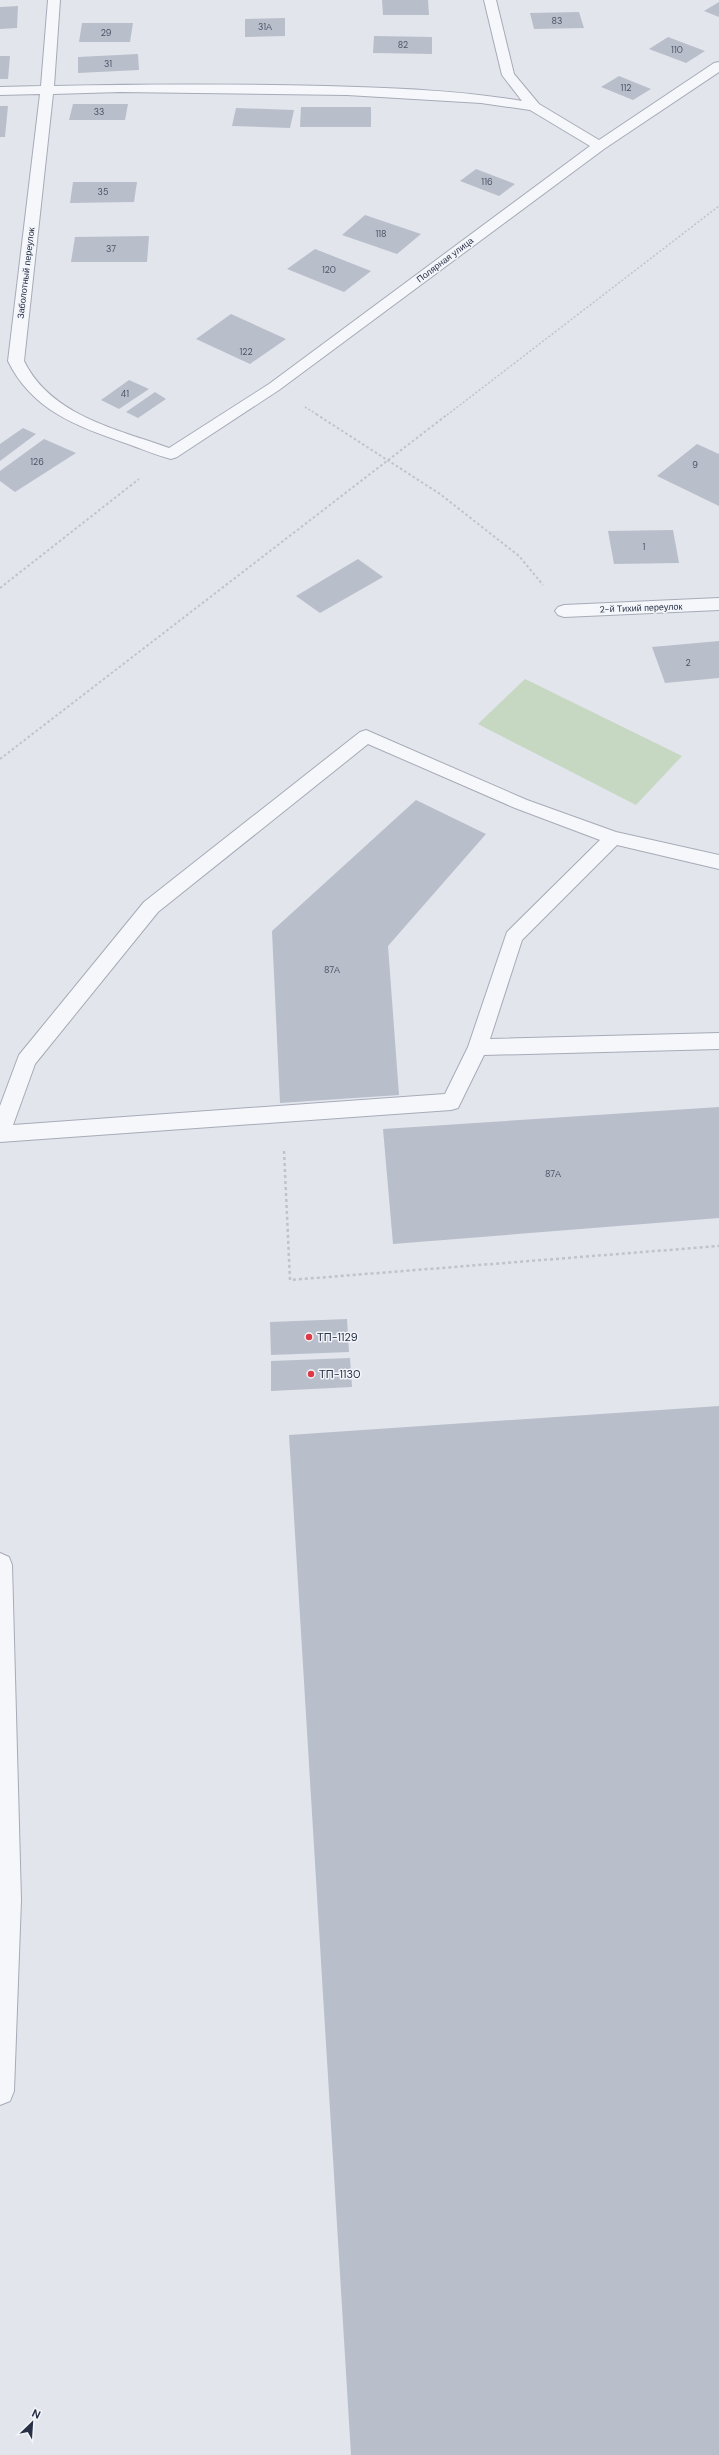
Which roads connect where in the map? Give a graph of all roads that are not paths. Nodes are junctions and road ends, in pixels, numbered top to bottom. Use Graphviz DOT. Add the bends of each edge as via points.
graph roads {
  1 [pos="54,0"];
  2 [pos="490,0"];
  3 [pos="719,66"];
  4 [pos="47,90"];
  5 [pos="0,91"];
  6 [pos="534,107"];
  7 [pos="599,146"];
  8 [pos="171,454"];
  9 [pos="719,604"];
  10 [pos="564,611"];
  11 [pos="613,838"];
  12 [pos="719,862"];
  13 [pos="719,1041"];
  14 [pos="478,1047"];
  15 [pos="0,1134"];
  16 [pos="0,1565"];
  17 [pos="4,1899"];
  18 [pos="0,2091"];
  1 -- 4 [label="street, Заболотный переулок"];
  2 -- 6 [label="street" via="508,75"];
  3 -- 7 [label="street, Полярная улица"];
  4 -- 5 [label="street"];
  4 -- 6 [label="street" via="204,87 424,93 488,98"];
  4 -- 8 [label="street, Заболотный переулок" via="16,361 26,380 42,397 67,415"];
  6 -- 7 [label="street"];
  7 -- 8 [label="street, Полярная улица" via="274,387"];
  9 -- 10 [label="street, 2-й Тихий переулок"];
  11 -- 12 [label="lane"];
  11 -- 14 [label="lane" via="514,937"];
  11 -- 15 [label="lane" via="521,804 366,736 151,907 26,1061"];
  13 -- 14 [label="lane"];
  14 -- 15 [label="lane" via="451,1102"];
  16 -- 17 [label="street"];
  17 -- 18 [label="street"];
}
